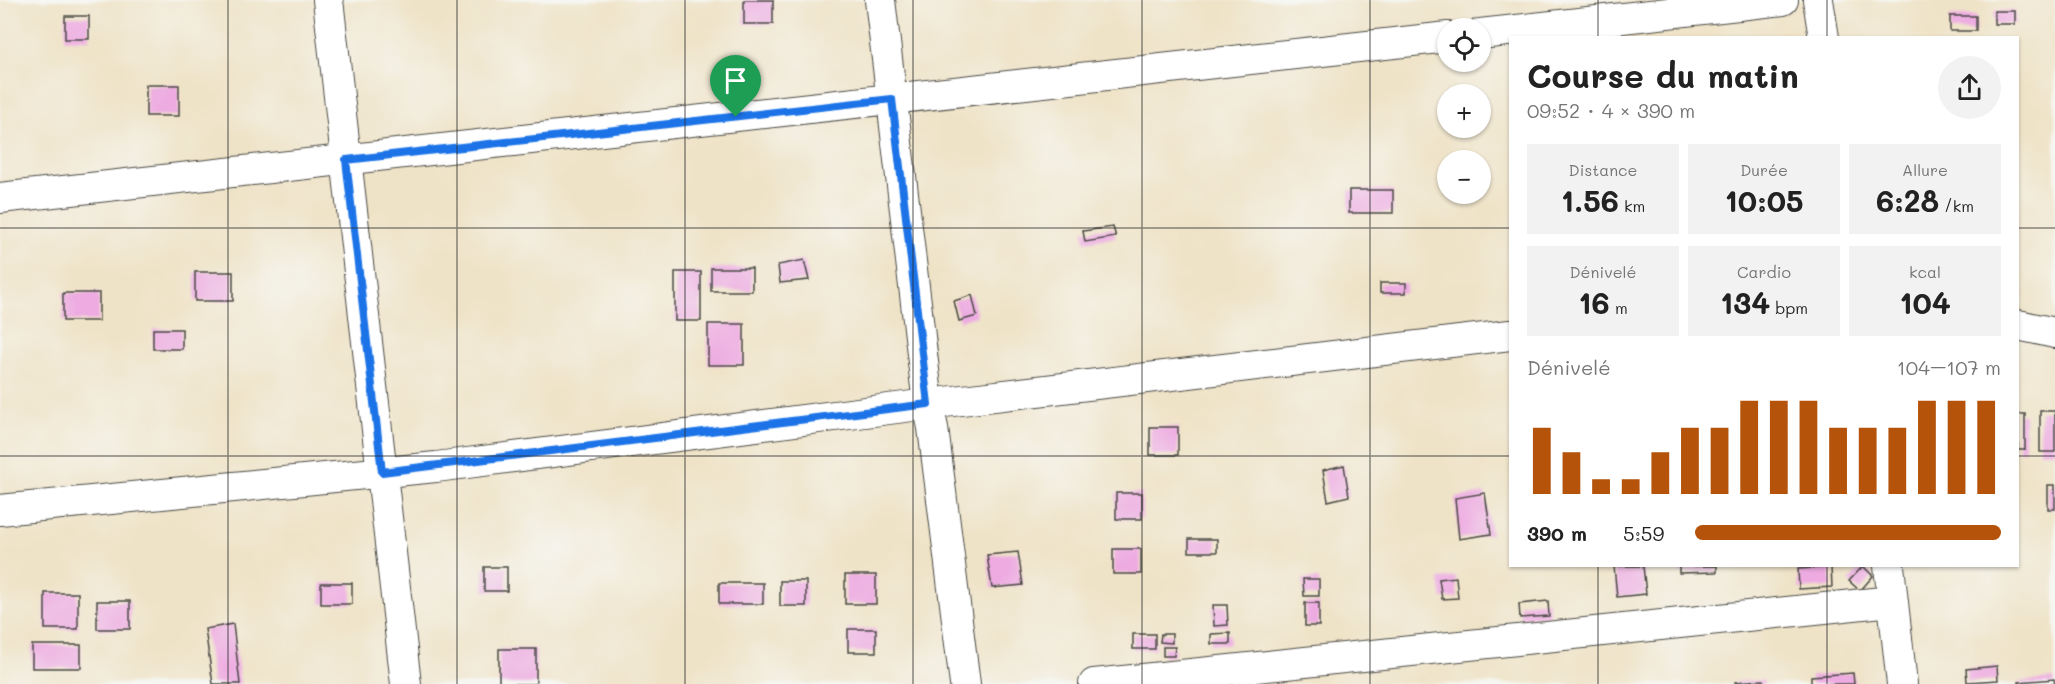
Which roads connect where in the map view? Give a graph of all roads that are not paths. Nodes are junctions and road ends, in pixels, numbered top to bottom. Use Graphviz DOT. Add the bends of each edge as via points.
graph roads {
  1 [pos="328,0"];
  2 [pos="880,0"];
  3 [pos="1783,0"];
  4 [pos="1818,0"];
  5 [pos="1491,33"];
  6 [pos="1824,36"];
  7 [pos="1437,39"];
  8 [pos="892,99"];
  9 [pos="346,160"];
  10 [pos="0,198"];
  11 [pos="2019,325"];
  12 [pos="2055,333"];
  13 [pos="1509,334"];
  14 [pos="928,404"];
  15 [pos="382,472"];
  16 [pos="0,510"];
  17 [pos="1889,567"];
  18 [pos="1892,601"];
  19 [pos="406,684"];
  20 [pos="964,684"];
  21 [pos="1094,684"];
  22 [pos="1902,684"];
  1 -- 9 [label="street"];
  2 -- 8 [label="street"];
  3 -- 5 [label="street"];
  4 -- 6 [label="street"];
  7 -- 8 [label="street"];
  8 -- 9 [label="street"];
  8 -- 14 [label="street"];
  9 -- 10 [label="street"];
  9 -- 15 [label="street"];
  11 -- 12 [label="street"];
  13 -- 14 [label="street"];
  14 -- 15 [label="street"];
  14 -- 20 [label="street"];
  15 -- 16 [label="street"];
  15 -- 19 [label="street"];
  17 -- 18 [label="street"];
  18 -- 21 [label="street"];
  18 -- 22 [label="street"];
}
